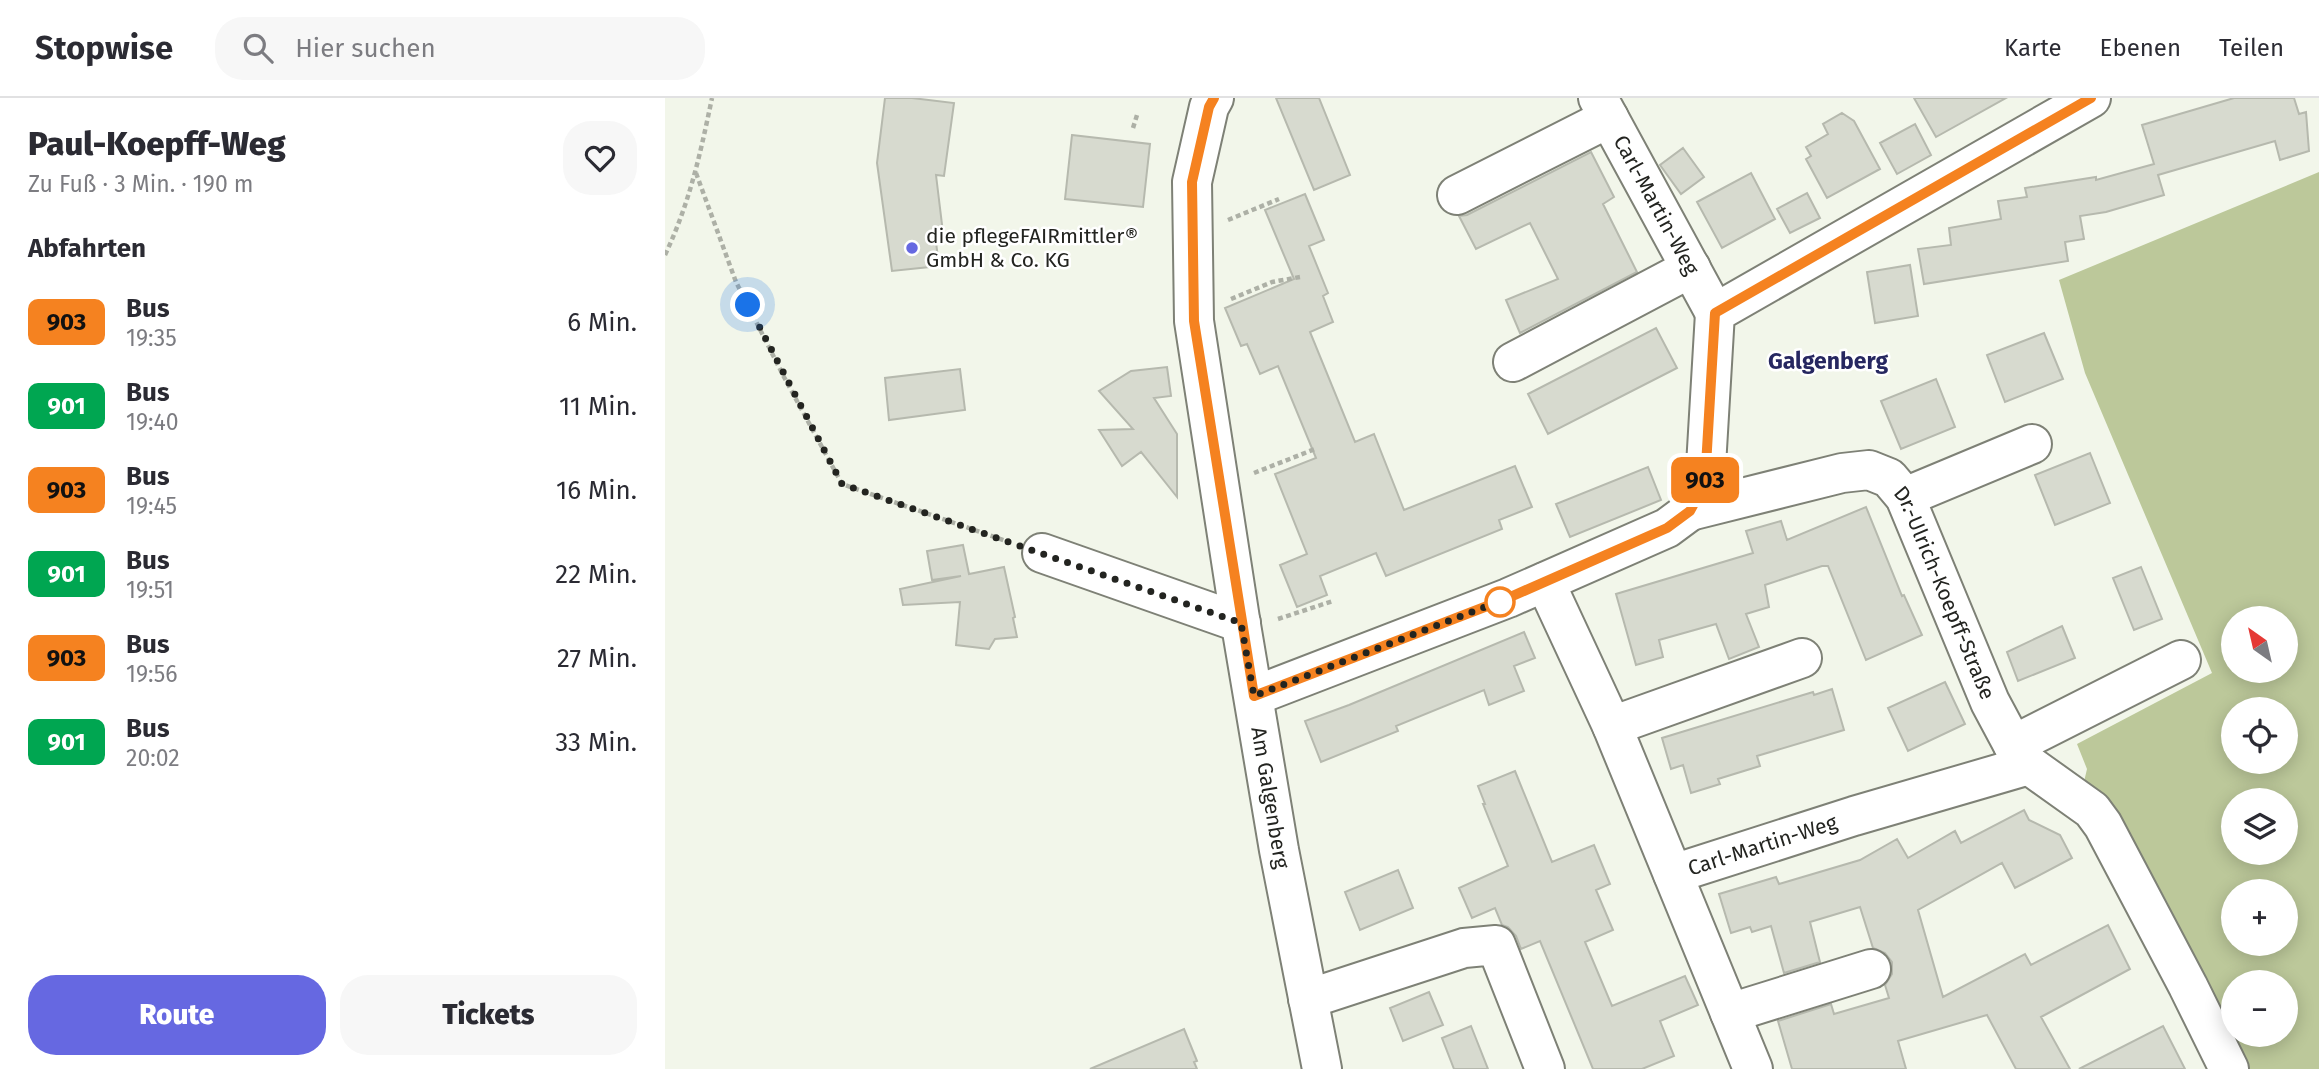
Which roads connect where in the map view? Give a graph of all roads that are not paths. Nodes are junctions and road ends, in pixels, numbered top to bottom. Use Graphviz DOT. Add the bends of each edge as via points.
graph roads {
  1 [pos="1214,98"];
  2 [pos="2091,98"];
  3 [pos="1603,108"];
  4 [pos="1457,195"];
  5 [pos="1691,268"];
  6 [pos="1715,313"];
  7 [pos="1513,362"];
  8 [pos="2032,444"];
  9 [pos="1905,497"];
  10 [pos="1690,511"];
  11 [pos="1041,553"];
  12 [pos="1545,582"];
  13 [pos="1240,621"];
  14 [pos="1802,658"];
  15 [pos="2181,660"];
  16 [pos="1254,696"];
  17 [pos="1612,726"];
  18 [pos="2021,755"];
  19 [pos="1672,874"];
  20 [pos="1871,969"];
  21 [pos="1308,999"];
  22 [pos="1730,1013"];
  23 [pos="1322,1069"];
  24 [pos="1545,1069"];
  25 [pos="1753,1069"];
  26 [pos="2229,1069"];
  1 -- 13 [label="street, Am Galgenberg" via="1192,182 1194,315"];
  2 -- 6 [label="street"];
  3 -- 4 [label="street"];
  3 -- 5 [label="street, Carl-Martin-Weg"];
  5 -- 6 [label="street, Carl-Martin-Weg"];
  5 -- 7 [label="street"];
  6 -- 10 [label="street" via="1705,483"];
  8 -- 9 [label="street"];
  9 -- 10 [label="street, Dr.-Ulrich-Koepff-Straße" via="1889,478 1869,470"];
  9 -- 18 [label="street, Dr.-Ulrich-Koepff-Straße" via="1990,702"];
  10 -- 12 [label="street" via="1667,528"];
  11 -- 13 [label="street"];
  12 -- 16 [label="street"];
  12 -- 17 [label="street, Carl-Martin-Weg"];
  13 -- 16 [label="street, Am Galgenberg"];
  14 -- 17 [label="street"];
  15 -- 18 [label="street"];
  16 -- 21 [label="street, Am Galgenberg"];
  17 -- 19 [label="street, Carl-Martin-Weg"];
  18 -- 19 [label="street, Carl-Martin-Weg" via="1854,816"];
  18 -- 26 [label="street, Dr.-Ulrich-Koepff-Straße" via="2092,810 2103,825"];
  19 -- 22 [label="street, Carl-Martin-Weg"];
  20 -- 22 [label="street"];
  21 -- 23 [label="street, Am Galgenberg"];
  21 -- 24 [label="street" via="1464,948 1496,945"];
  22 -- 25 [label="street, Carl-Martin-Weg"];
}
